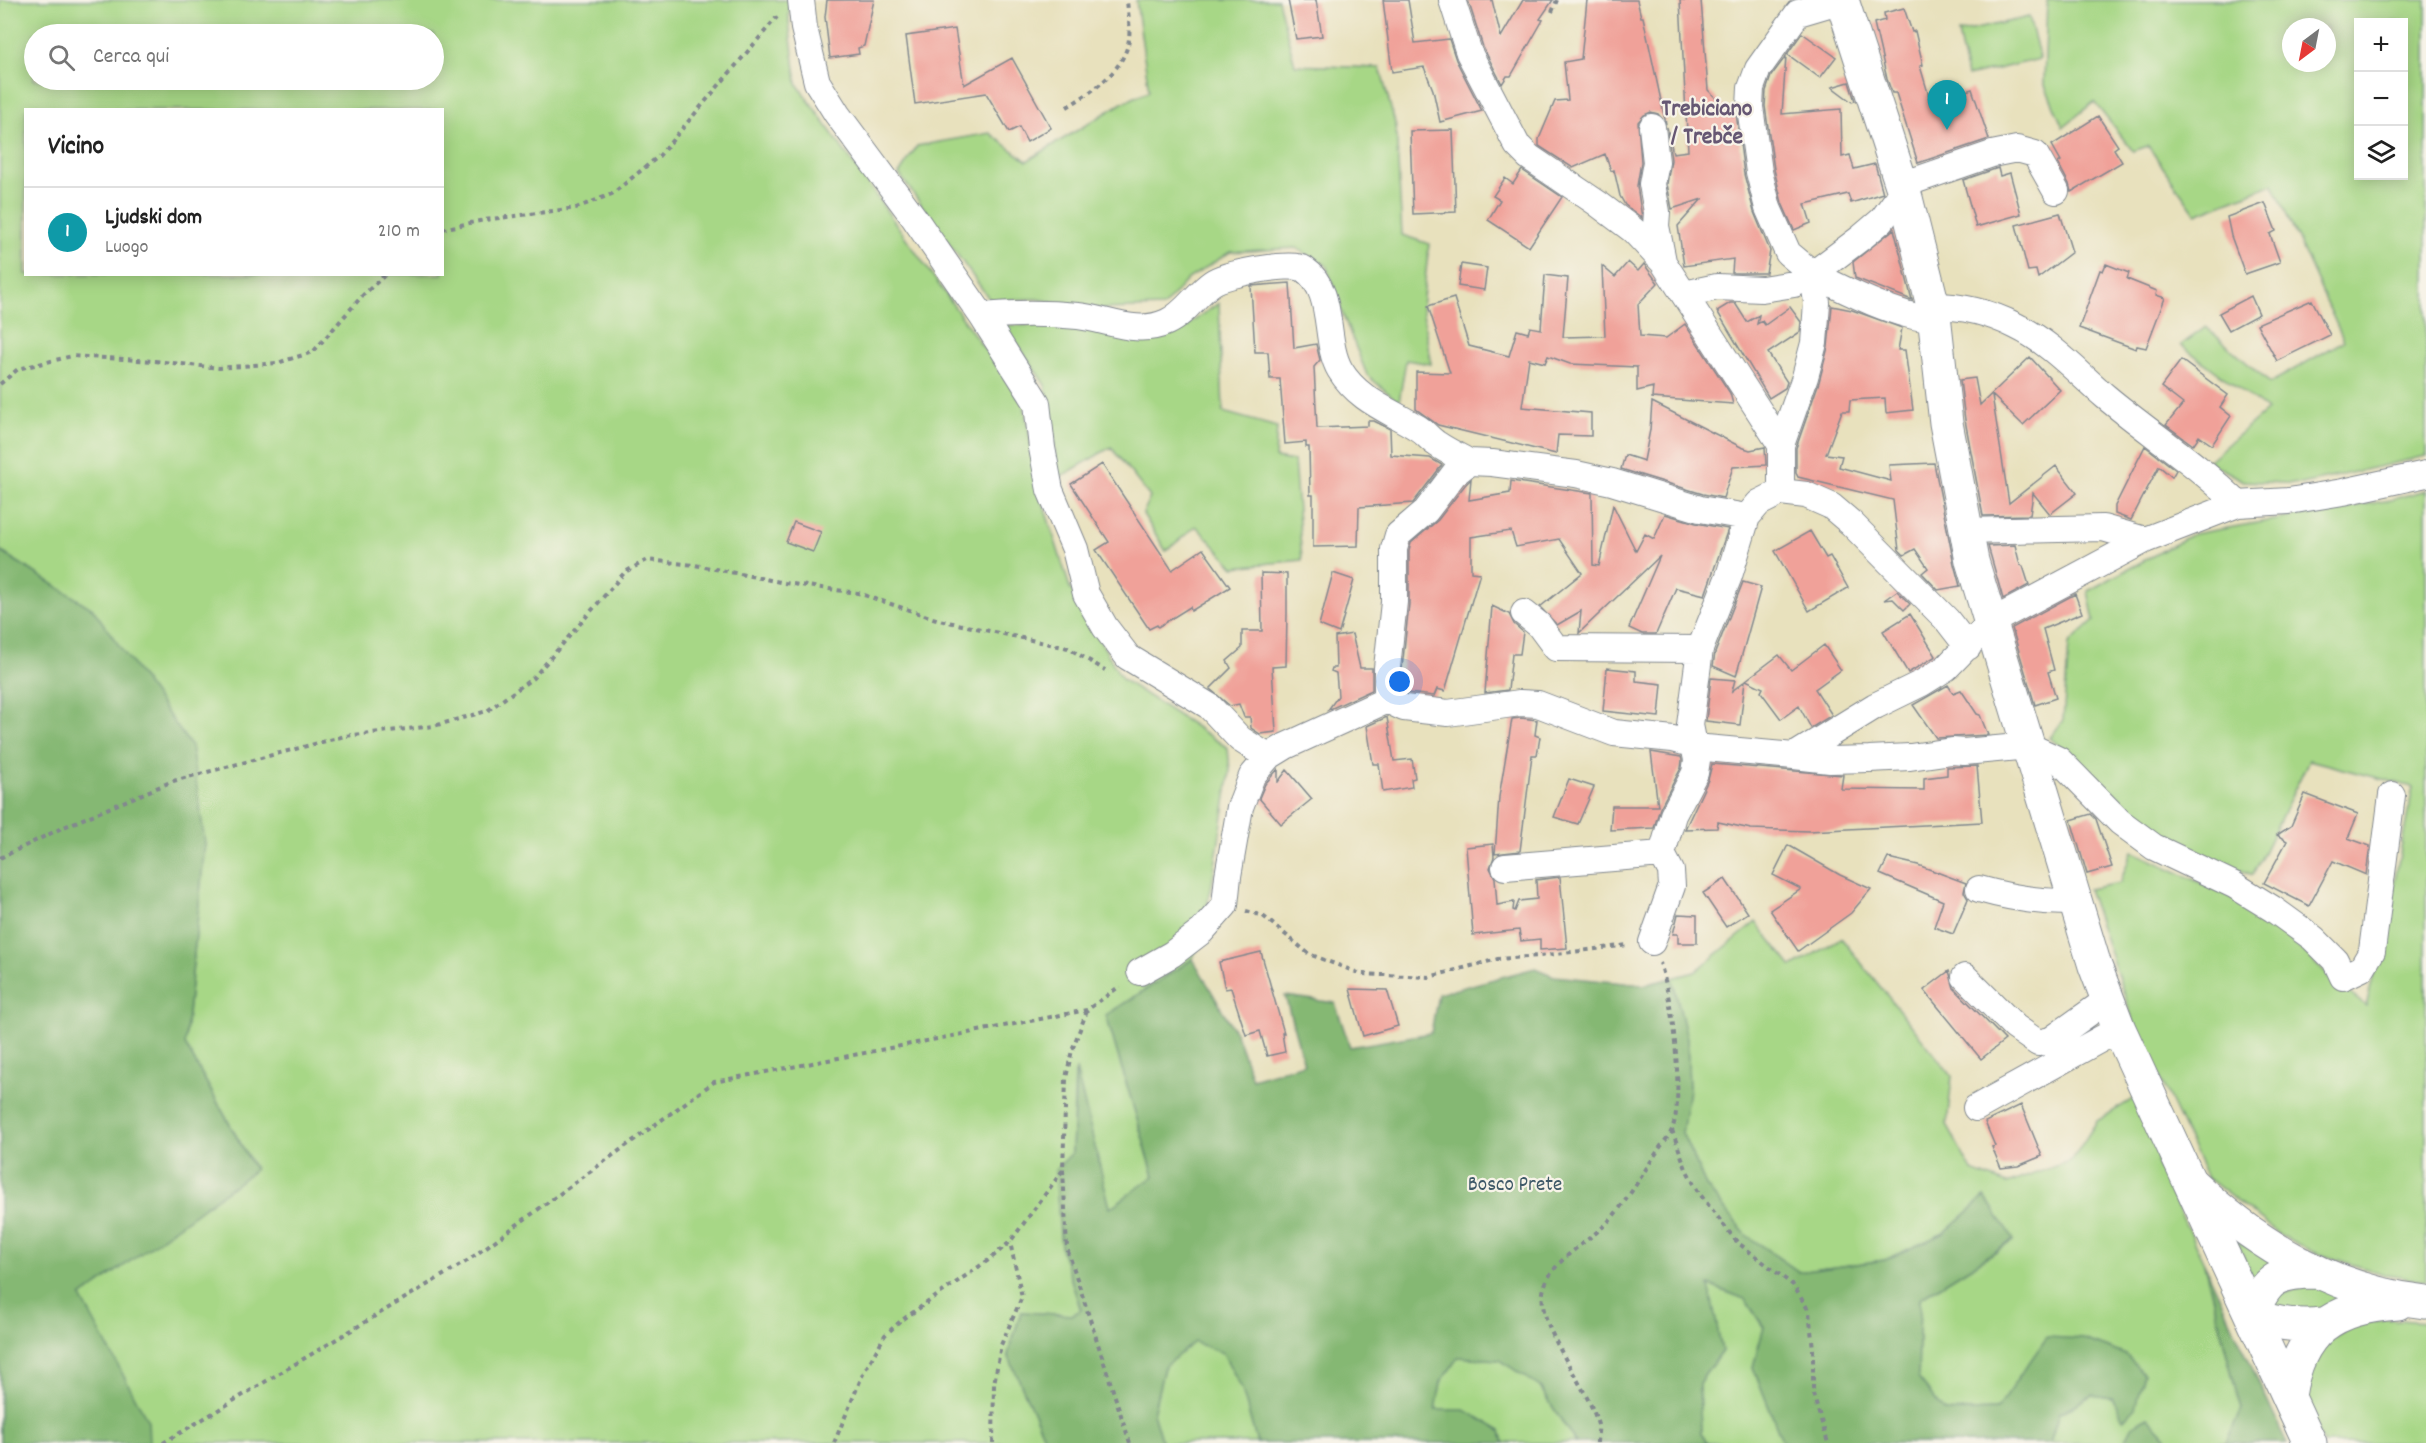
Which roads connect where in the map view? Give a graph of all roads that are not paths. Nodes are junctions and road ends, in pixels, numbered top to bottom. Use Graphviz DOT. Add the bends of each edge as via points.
graph roads {
  1 [pos="1452,0"];
  2 [pos="1842,0"];
  3 [pos="792,5"];
  4 [pos="1652,127"];
  5 [pos="1904,191"];
  6 [pos="2056,191"];
  7 [pos="1663,262"];
  8 [pos="1813,274"];
  9 [pos="1684,294"];
  10 [pos="1933,312"];
  11 [pos="982,316"];
  12 [pos="1781,445"];
  13 [pos="1469,462"];
  14 [pos="2426,474"];
  15 [pos="1781,492"];
  16 [pos="2238,504"];
  17 [pos="1747,517"];
  18 [pos="1966,531"];
  19 [pos="2145,540"];
  20 [pos="1524,613"];
  21 [pos="1991,621"];
  22 [pos="1968,647"];
  23 [pos="1700,649"];
  24 [pos="1387,700"];
  25 [pos="1693,745"];
  26 [pos="2029,746"];
  27 [pos="1794,756"];
  28 [pos="1268,757"];
  29 [pos="2392,795"];
  30 [pos="1662,854"];
  31 [pos="1505,867"];
  32 [pos="1979,889"];
  33 [pos="2074,902"];
  34 [pos="1652,942"];
  35 [pos="1140,972"];
  36 [pos="1965,977"];
  37 [pos="2113,1014"];
  38 [pos="1976,1108"];
  39 [pos="2193,1184"];
  40 [pos="2316,1272"];
  41 [pos="2425,1302"];
  42 [pos="2252,1315"];
  43 [pos="2323,1324"];
  44 [pos="2289,1396"];
  45 [pos="2310,1443"];
  1 -- 7 [label="street" via="1469,53 1517,145 1633,230"];
  2 -- 5 [label="main road"];
  2 -- 8 [label="street" via="1798,13 1758,69 1751,88 1751,118 1768,208 1788,253"];
  3 -- 11 [label="street" via="806,37 817,82"];
  4 -- 7 [label="street" via="1656,162 1652,184"];
  5 -- 6 [label="street" via="1992,154 2017,149 2035,154"];
  5 -- 8 [label="street" via="1882,220"];
  5 -- 10 [label="main road"];
  7 -- 9 [label="street"];
  8 -- 9 [label="street" via="1794,284 1762,289 1717,287"];
  8 -- 10 [label="street" via="1924,318"];
  8 -- 12 [label="street" via="1817,303 1814,343"];
  9 -- 12 [label="street"];
  10 -- 16 [label="street" via="1957,306 1986,312 2019,327 2216,482"];
  10 -- 18 [label="main road" via="1946,423"];
  11 -- 13 [label="street" via="1081,316 1141,328 1167,322 1227,275 1302,267 1319,289 1335,359 1353,387 1382,410 1417,427"];
  11 -- 28 [label="street" via="1037,403 1050,490 1075,549 1086,594 1106,627 1128,657 1209,706 1240,739"];
  12 -- 15 [label="street"];
  13 -- 17 [label="street" via="1576,474"];
  13 -- 24 [label="street" via="1454,474 1426,511 1398,535 1394,549"];
  14 -- 16 [label="street" via="2289,501"];
  15 -- 17 [label="street" via="1759,503"];
  15 -- 22 [label="street" via="1806,495 1831,506 1947,620"];
  16 -- 19 [label="street"];
  17 -- 23 [label="street"];
  18 -- 19 [label="street" via="2103,528"];
  18 -- 21 [label="main road"];
  19 -- 21 [label="street"];
  20 -- 23 [label="street" via="1556,648"];
  21 -- 22 [label="street"];
  21 -- 26 [label="main road"];
  22 -- 27 [label="street" via="1946,668"];
  23 -- 25 [label="street" via="1691,707"];
  24 -- 25 [label="street" via="1404,708 1448,713 1538,704 1614,732"];
  24 -- 28 [label="street"];
  25 -- 27 [label="street"];
  25 -- 30 [label="street" via="1695,773 1673,815"];
  26 -- 27 [label="street" via="1869,759"];
  26 -- 29 [label="street" via="2059,760 2120,822 2154,847 2234,885 2313,938 2343,976 2362,968 2372,951"];
  26 -- 33 [label="main road"];
  28 -- 35 [label="street" via="1252,776 1240,807 1225,905 1202,931"];
  30 -- 31 [label="street"];
  30 -- 34 [label="street" via="1671,871 1672,886"];
  32 -- 33 [label="street" via="2014,899"];
  33 -- 37 [label="main road"];
  36 -- 37 [label="street" via="2015,1027 2038,1043"];
  37 -- 38 [label="street"];
  37 -- 39 [label="main road"];
  39 -- 40 [label="main road" via="2229,1218"];
  39 -- 42 [label="main road"];
  40 -- 41 [label="main road" via="2355,1286"];
  40 -- 42 [label="main road" via="2290,1272 2277,1278 2259,1296"];
  41 -- 43 [label="main road" via="2369,1305"];
  42 -- 43 [label="main road" via="2301,1327"];
  42 -- 44 [label="main road"];
  43 -- 44 [label="main road" via="2302,1352"];
  44 -- 45 [label="main road"];
}
